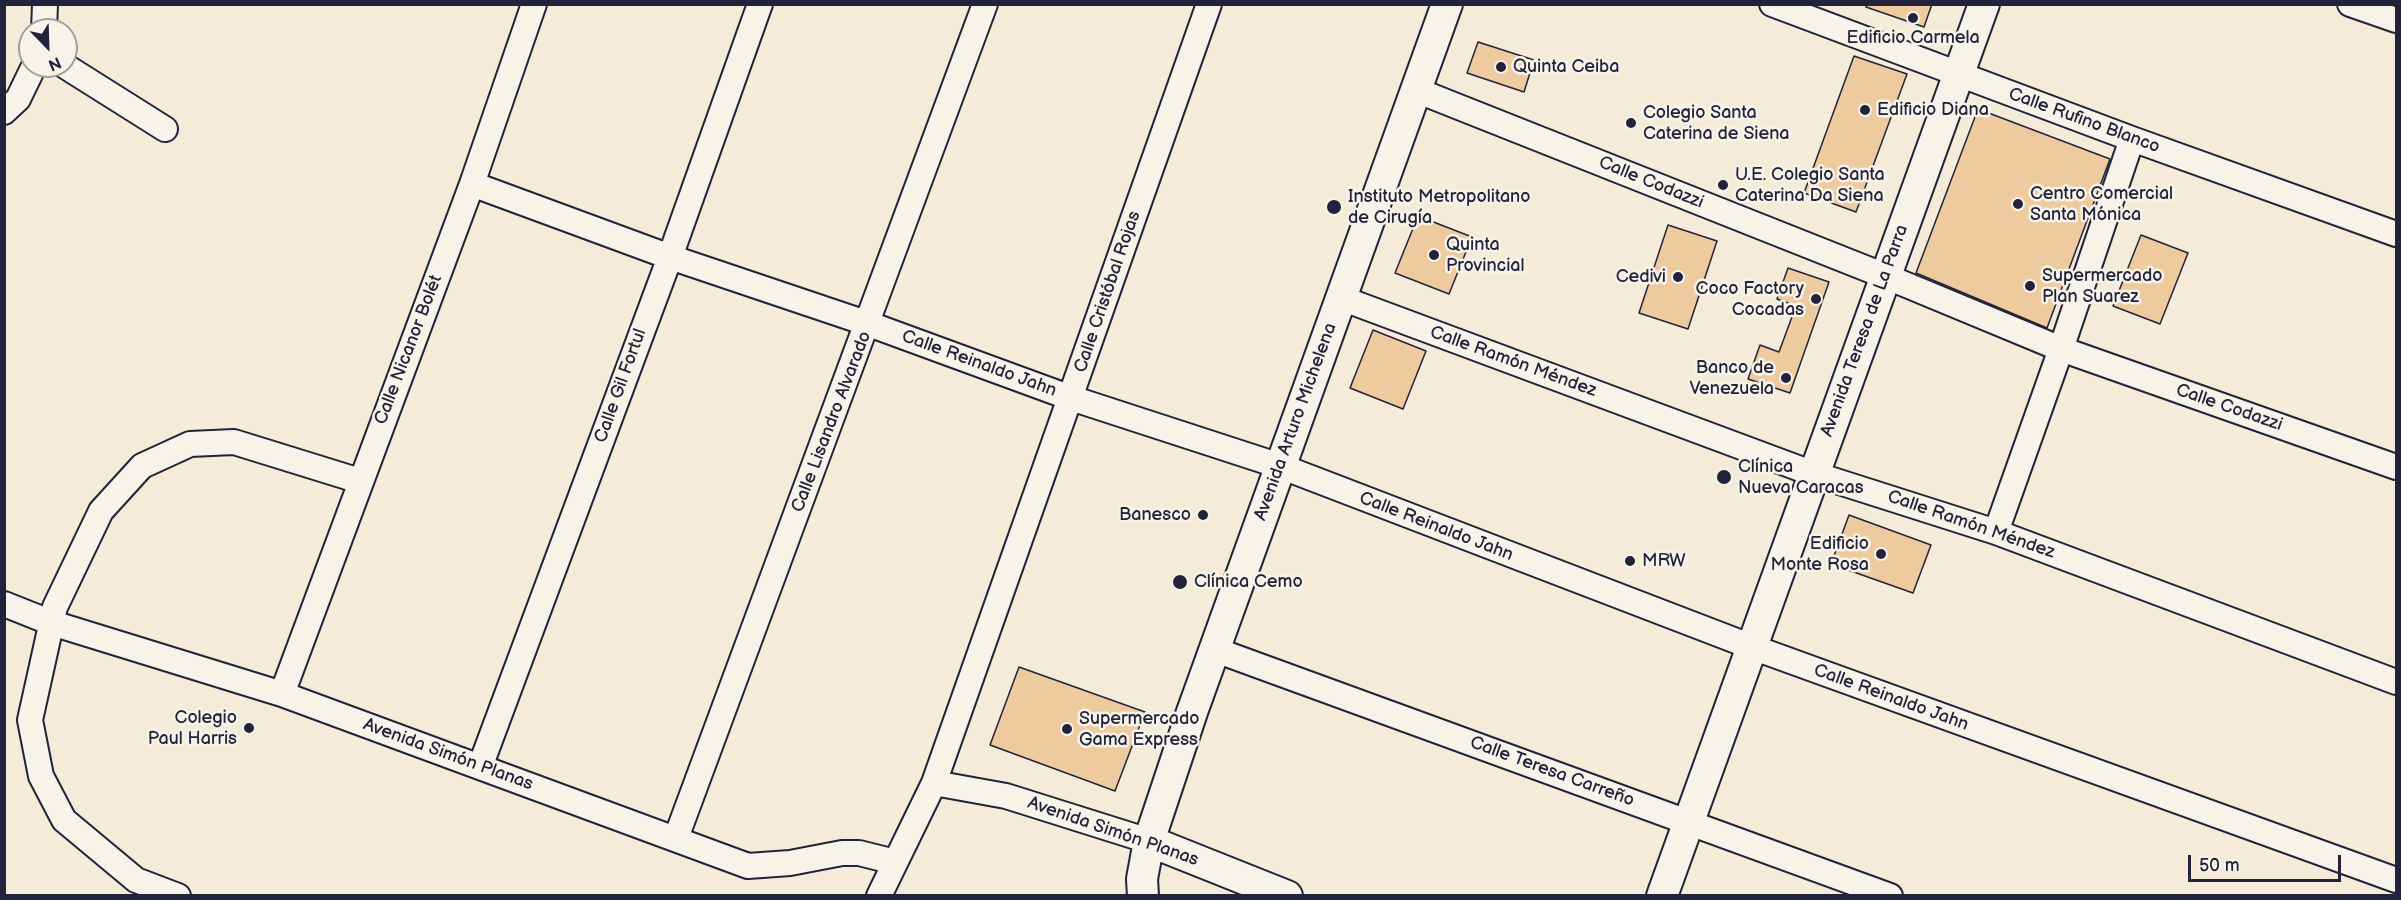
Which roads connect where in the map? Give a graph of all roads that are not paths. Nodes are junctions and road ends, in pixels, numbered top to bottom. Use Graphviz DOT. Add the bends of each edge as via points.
graph roads {
  1 [pos="534,4"];
  2 [pos="760,4"];
  3 [pos="985,4"];
  4 [pos="1209,4"];
  5 [pos="1448,4"];
  6 [pos="1772,4"];
  7 [pos="1984,4"];
  8 [pos="2350,4"];
  9 [pos="2397,20"];
  10 [pos="78,74"];
  11 [pos="1958,74"];
  12 [pos="28,78"];
  13 [pos="1416,90"];
  14 [pos="4,112"];
  15 [pos="165,129"];
  16 [pos="2132,139"];
  17 [pos="472,184"];
  18 [pos="2397,234"];
  19 [pos="670,257"];
  20 [pos="1885,276"];
  21 [pos="1341,298"];
  22 [pos="868,324"];
  23 [pos="2061,350"];
  24 [pos="1071,398"];
  25 [pos="1280,466"];
  26 [pos="2397,467"];
  27 [pos="1814,474"];
  28 [pos="360,481"];
  29 [pos="1996,532"];
  30 [pos="4,604"];
  31 [pos="52,622"];
  32 [pos="1752,647"];
  33 [pos="1213,649"];
  34 [pos="2397,682"];
  35 [pos="282,694"];
  36 [pos="480,767"];
  37 [pos="934,783"];
  38 [pos="1689,821"];
  39 [pos="676,838"];
  40 [pos="1149,841"];
  41 [pos="895,862"];
  42 [pos="2397,880"];
  43 [pos="178,896"];
  44 [pos="879,896"];
  45 [pos="1143,896"];
  46 [pos="1287,896"];
  47 [pos="1662,896"];
  48 [pos="1890,896"];
  1 -- 17 [label="street, Calle Nicanor Bolét"];
  2 -- 19 [label="street, Calle Gil Fortul"];
  3 -- 22 [label="street, Calle Lisandro Alvarado"];
  4 -- 24 [label="street, Calle Cristóbal Rojas"];
  5 -- 13 [label="street, Avenida Arturo Michelena"];
  6 -- 11 [label="street, Calle Rufino Blanco"];
  7 -- 11 [label="street, Avenida Teresa de La Parra"];
  8 -- 9 [label="street"];
  10 -- 15 [label="street"];
  11 -- 16 [label="street, Calle Rufino Blanco"];
  11 -- 20 [label="street, Avenida Teresa de La Parra"];
  12 -- 14 [label="street" via="18,99"];
  13 -- 20 [label="street, Calle Codazzi"];
  13 -- 21 [label="street, Avenida Arturo Michelena"];
  16 -- 18 [label="street, Calle Rufino Blanco"];
  16 -- 23 [label="street"];
  17 -- 19 [label="street, Calle Reinaldo Jahn"];
  17 -- 28 [label="street, Calle Nicanor Bolét"];
  19 -- 22 [label="street, Calle Reinaldo Jahn"];
  19 -- 36 [label="street, Calle Gil Fortul"];
  20 -- 23 [label="street, Calle Codazzi"];
  20 -- 27 [label="street, Avenida Teresa de La Parra"];
  21 -- 25 [label="street, Avenida Arturo Michelena"];
  21 -- 27 [label="street, Calle Ramón Méndez"];
  22 -- 24 [label="street, Calle Reinaldo Jahn"];
  22 -- 39 [label="street, Calle Lisandro Alvarado"];
  23 -- 26 [label="street, Calle Codazzi"];
  23 -- 29 [label="street"];
  24 -- 25 [label="street, Calle Reinaldo Jahn"];
  24 -- 37 [label="street, Calle Cristóbal Rojas"];
  25 -- 32 [label="street, Calle Reinaldo Jahn"];
  25 -- 33 [label="street, Avenida Arturo Michelena"];
  27 -- 29 [label="street, Calle Ramón Méndez"];
  27 -- 32 [label="street, Avenida Teresa de La Parra"];
  28 -- 31 [label="street" via="234,442 190,444 142,466 101,512"];
  28 -- 35 [label="street, Calle Nicanor Bolét"];
  29 -- 34 [label="street, Calle Ramón Méndez"];
  30 -- 31 [label="street, Avenida Simón Planas"];
  31 -- 35 [label="street, Avenida Simón Planas"];
  31 -- 43 [label="street" via="30,720 41,776 64,820 136,880"];
  32 -- 38 [label="street, Avenida Teresa de La Parra"];
  32 -- 42 [label="street, Calle Reinaldo Jahn"];
  33 -- 38 [label="street, Calle Teresa Carreño"];
  33 -- 40 [label="street, Avenida Arturo Michelena"];
  35 -- 36 [label="street, Avenida Simón Planas"];
  36 -- 39 [label="street, Avenida Simón Planas"];
  37 -- 40 [label="street, Avenida Simón Planas" via="1006,796"];
  37 -- 41 [label="street, Calle Cristóbal Rojas"];
  38 -- 47 [label="street, Avenida Teresa de La Parra"];
  38 -- 48 [label="street, Calle Teresa Carreño"];
  39 -- 41 [label="street, Avenida Simón Planas" via="747,866 842,853"];
  40 -- 45 [label="street, Avenida Arturo Michelena"];
  40 -- 46 [label="street, Avenida Simón Planas"];
  41 -- 44 [label="street, Calle Cristóbal Rojas"];
}
